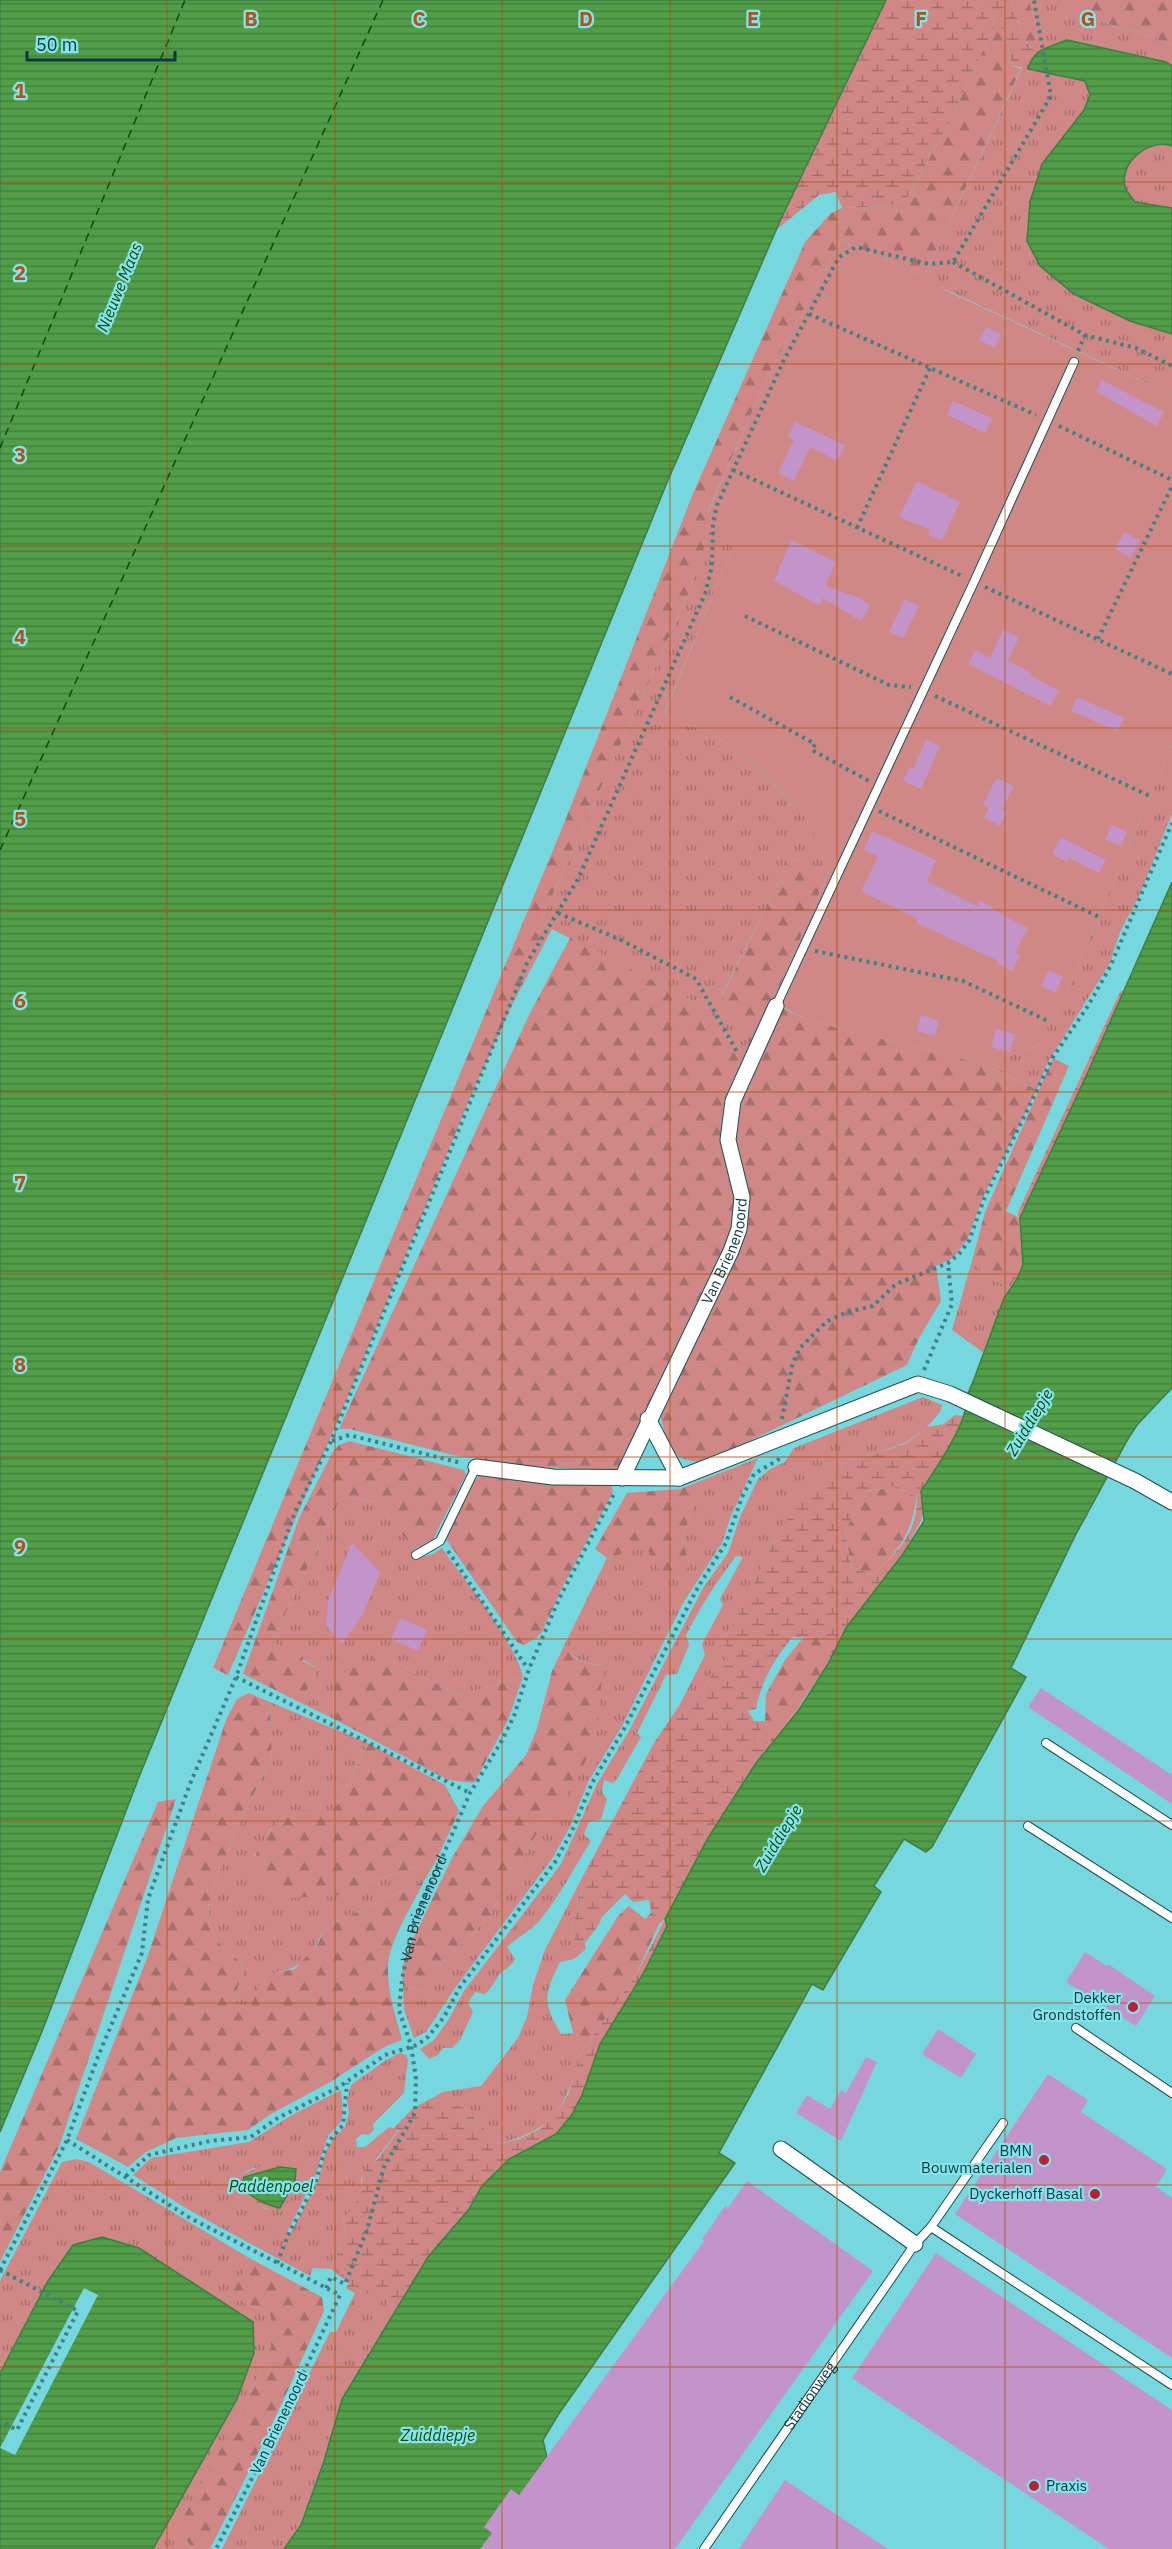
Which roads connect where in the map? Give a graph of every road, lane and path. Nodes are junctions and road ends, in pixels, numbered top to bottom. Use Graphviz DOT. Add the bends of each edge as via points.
graph roads {
  1 [pos="1034,0"];
  2 [pos="953,262"];
  3 [pos="809,314"];
  4 [pos="1074,362"];
  5 [pos="1172,366"];
  6 [pos="930,368"];
  7 [pos="1047,420"];
  8 [pos="733,470"];
  9 [pos="1172,480"];
  10 [pos="1172,486"];
  11 [pos="857,528"];
  12 [pos="974,582"];
  13 [pos="745,616"];
  14 [pos="1098,639"];
  15 [pos="1172,674"];
  16 [pos="923,690"];
  17 [pos="730,697"];
  18 [pos="879,787"];
  19 [pos="1150,796"];
  20 [pos="870,807"];
  21 [pos="1172,823"];
  22 [pos="558,913"];
  23 [pos="1099,917"];
  24 [pos="802,948"];
  25 [pos="776,1006"];
  26 [pos="1050,1022"];
  27 [pos="746,1068"];
  28 [pos="948,1263"];
  29 [pos="918,1384"];
  30 [pos="648,1419"];
  31 [pos="784,1437"];
  32 [pos="331,1441"];
  33 [pos="476,1467"];
  34 [pos="622,1478"];
  35 [pos="679,1478"];
  36 [pos="1172,1502"];
  37 [pos="440,1541"];
  38 [pos="416,1555"];
  39 [pos="529,1670"];
  40 [pos="236,1677"];
  41 [pos="1046,1743"];
  42 [pos="471,1793"];
  43 [pos="1172,1825"];
  44 [pos="1028,1827"];
  45 [pos="1172,1918"];
  46 [pos="1076,2028"];
  47 [pos="411,2045"];
  48 [pos="347,2082"];
  49 [pos="1172,2093"];
  50 [pos="1003,2123"];
  51 [pos="67,2140"];
  52 [pos="782,2149"];
  53 [pos="126,2176"];
  54 [pos="931,2227"];
  55 [pos="915,2244"];
  56 [pos="277,2263"];
  57 [pos="0,2270"];
  58 [pos="326,2288"];
  59 [pos="1172,2385"];
  60 [pos="0,2421"];
  61 [pos="216,2549"];
  62 [pos="704,2549"];
  1 -- 2 [label="path" via="1052,96"];
  2 -- 3 [label="path" via="929,264 856,247 839,257"];
  2 -- 5 [label="path" via="1085,335 1136,348"];
  3 -- 6 [label="path"];
  3 -- 8 [label="path"];
  4 -- 7 [label="lane"];
  6 -- 7 [label="path"];
  6 -- 11 [label="path"];
  7 -- 9 [label="path"];
  7 -- 12 [label="lane"];
  8 -- 11 [label="path"];
  8 -- 22 [label="path" via="717,504 712,566 705,594 578,879"];
  10 -- 14 [label="path"];
  11 -- 12 [label="path"];
  12 -- 14 [label="path"];
  12 -- 16 [label="lane"];
  13 -- 16 [label="path" via="889,685"];
  14 -- 15 [label="path"];
  16 -- 18 [label="lane"];
  16 -- 19 [label="path"];
  17 -- 18 [label="path" via="814,744 812,750"];
  18 -- 20 [label="lane"];
  20 -- 23 [label="path"];
  20 -- 24 [label="lane"];
  21 -- 28 [label="path" via="1110,967 1053,1057 984,1199 969,1241"];
  22 -- 27 [label="path" via="696,979"];
  22 -- 32 [label="path" via="528,961"];
  24 -- 25 [label="lane"];
  24 -- 26 [label="path" via="963,981"];
  25 -- 27 [label="street, Van Brienenoord"];
  27 -- 30 [label="street, Van Brienenoord" via="733,1101 728,1140 742,1197 739,1228"];
  28 -- 29 [label="path" via="952,1304"];
  28 -- 31 [label="path" via="896,1284 873,1306 826,1322 799,1349 792,1366 782,1423"];
  29 -- 31 [label="street"];
  29 -- 36 [label="street" via="950,1394"];
  30 -- 34 [label="street, Van Brienenoord"];
  30 -- 35 [label="street"];
  31 -- 35 [label="street"];
  31 -- 47 [label="path" via="785,1454 754,1474 726,1543 592,1783 555,1862 460,1988 439,2024 428,2037"];
  32 -- 33 [label="path" via="349,1435"];
  32 -- 40 [label="path" via="296,1512"];
  33 -- 34 [label="street" via="553,1477"];
  33 -- 37 [label="lane"];
  34 -- 35 [label="street"];
  34 -- 39 [label="path, Van Brienenoord" via="559,1599"];
  37 -- 38 [label="lane"];
  37 -- 39 [label="path"];
  39 -- 42 [label="path, Van Brienenoord" via="510,1724"];
  40 -- 42 [label="path"];
  40 -- 51 [label="path" via="190,1784 148,1899 142,1953"];
  41 -- 43 [label="lane"];
  42 -- 47 [label="path, Van Brienenoord" via="415,1920 399,2010"];
  44 -- 45 [label="lane"];
  46 -- 49 [label="lane"];
  47 -- 48 [label="path" via="385,2055"];
  47 -- 58 [label="path, Van Brienenoord" via="416,2079 414,2118 384,2167 367,2230 345,2284 331,2277"];
  48 -- 53 [label="path" via="250,2137 210,2141 148,2155"];
  48 -- 56 [label="path" via="343,2125 324,2153 315,2184"];
  50 -- 54 [label="lane, Stadionweg"];
  51 -- 53 [label="path"];
  51 -- 57 [label="path"];
  52 -- 55 [label="street"];
  53 -- 56 [label="path" via="190,2218"];
  54 -- 55 [label="lane, Stadionweg"];
  54 -- 59 [label="lane"];
  55 -- 62 [label="lane, Stadionweg"];
  56 -- 58 [label="path"];
  57 -- 60 [label="path" via="78,2311 17,2430"];
  58 -- 61 [label="path, Van Brienenoord" via="340,2295"];
}
